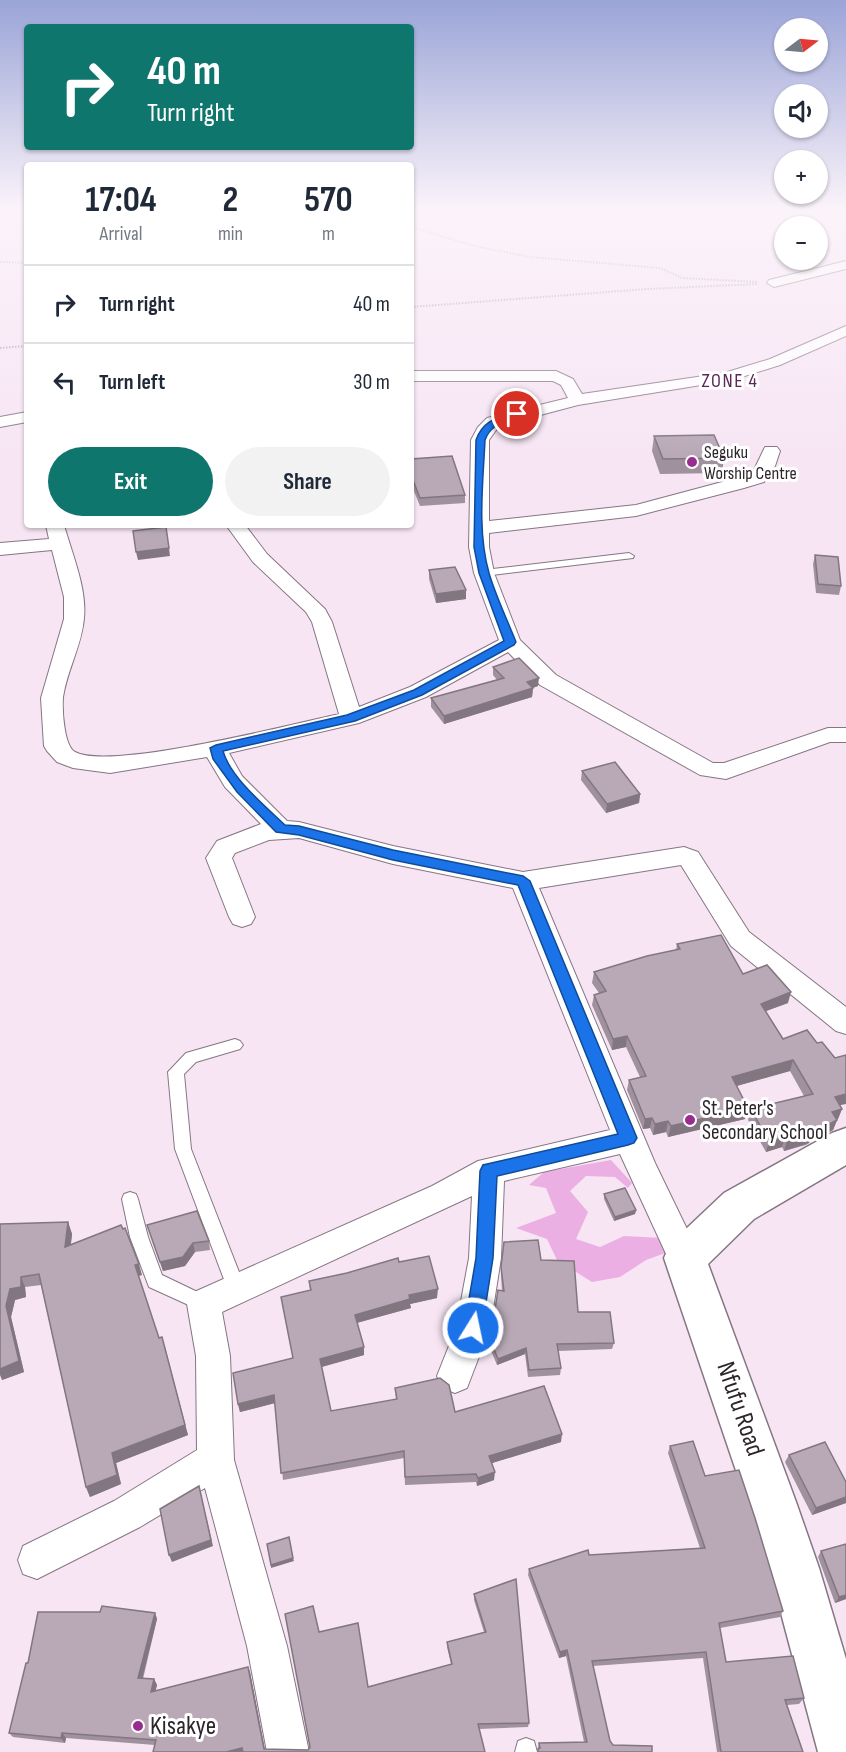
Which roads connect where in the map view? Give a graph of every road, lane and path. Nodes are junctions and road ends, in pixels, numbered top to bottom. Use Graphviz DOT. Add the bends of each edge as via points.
graph roads {
  1 [pos="637,290"];
  2 [pos="414,307"];
  3 [pos="846,321"];
  4 [pos="846,329"];
  5 [pos="24,346"];
  6 [pos="0,348"];
  7 [pos="414,376"];
  8 [pos="577,400"];
  9 [pos="24,418"];
  10 [pos="0,422"];
  11 [pos="771,452"];
  12 [pos="237,528"];
  13 [pos="479,528"];
  14 [pos="57,534"];
  15 [pos="0,549"];
  16 [pos="629,555"];
  17 [pos="484,573"];
  18 [pos="510,642"];
  19 [pos="351,718"];
  20 [pos="846,735"];
  21 [pos="216,748"];
  22 [pos="281,829"];
  23 [pos="523,881"];
  24 [pos="242,918"];
  25 [pos="846,1023"];
  26 [pos="235,1045"];
  27 [pos="628,1138"];
  28 [pos="846,1146"];
  29 [pos="489,1171"];
  30 [pos="130,1199"];
  31 [pos="685,1258"];
  32 [pos="237,1290"];
  33 [pos="204,1304"];
  34 [pos="455,1376"];
  35 [pos="216,1460"];
  36 [pos="37,1560"];
  37 [pos="288,1752"];
  38 [pos="846,1752"];
  1 -- 2 [label="path"];
  3 -- 4 [label="street"];
  4 -- 8 [label="street" via="775,362 726,377"];
  5 -- 6 [label="path"];
  7 -- 8 [label="street" via="556,376 567,382"];
  8 -- 13 [label="street" via="493,422 484,431 480,440"];
  9 -- 10 [label="street"];
  11 -- 13 [label="street" via="758,478 738,484 636,510"];
  12 -- 19 [label="street" via="260,558 315,609"];
  13 -- 17 [label="street"];
  14 -- 15 [label="street"];
  14 -- 21 [label="street" via="74,597 74,619 52,698 55,746 65,757 81,763 110,765"];
  16 -- 17 [label="lane"];
  17 -- 18 [label="street"];
  18 -- 19 [label="street" via="418,692"];
  18 -- 20 [label="street" via="548,680 708,770 726,771 828,735"];
  19 -- 21 [label="street"];
  21 -- 22 [label="street" via="219,759 241,789"];
  22 -- 23 [label="street"];
  22 -- 24 [label="street" via="226,847 219,858"];
  23 -- 25 [label="street" via="689,858 740,939"];
  23 -- 27 [label="street"];
  26 -- 32 [label="lane" via="190,1057 176,1072 183,1149"];
  27 -- 29 [label="street"];
  27 -- 31 [label="street"];
  28 -- 31 [label="street" via="739,1206"];
  29 -- 32 [label="street"];
  29 -- 34 [label="street" via="485,1258 473,1328"];
  30 -- 33 [label="lane" via="155,1281"];
  31 -- 38 [label="street, Nfufu Road" via="790,1557"];
  32 -- 33 [label="street"];
  33 -- 35 [label="street" via="213,1356"];
  35 -- 36 [label="street" via="127,1514"];
  35 -- 37 [label="street" via="267,1646"];
}
